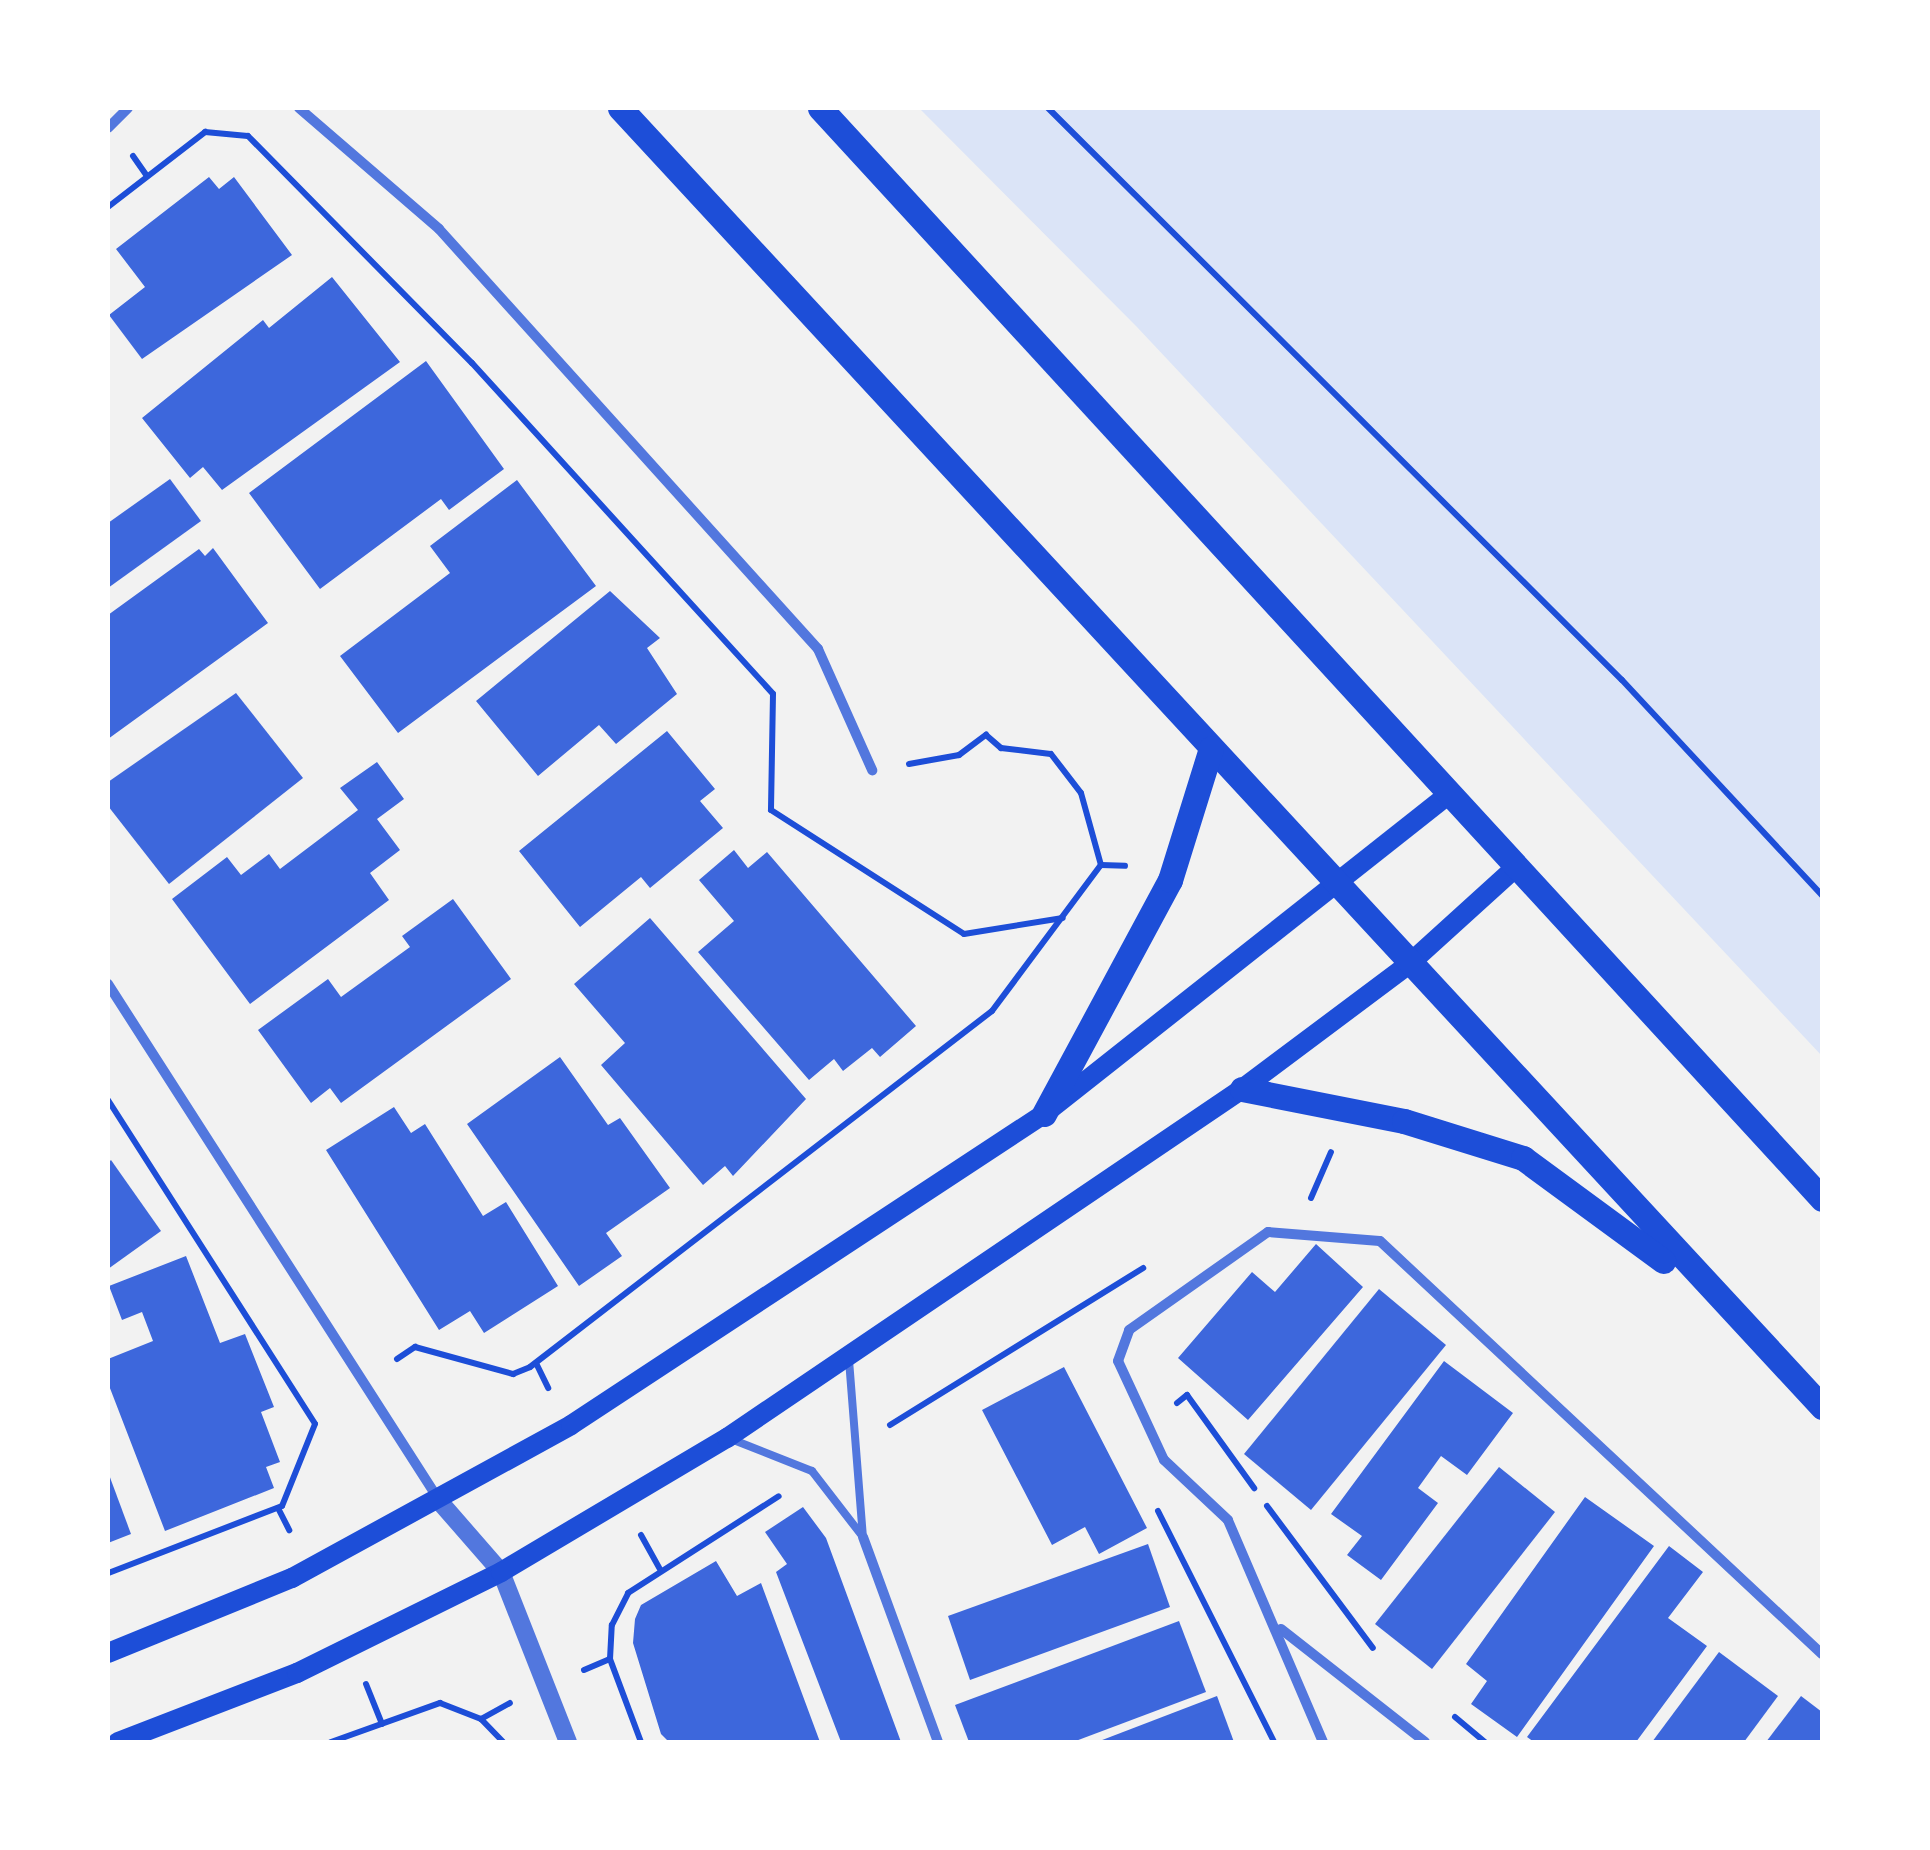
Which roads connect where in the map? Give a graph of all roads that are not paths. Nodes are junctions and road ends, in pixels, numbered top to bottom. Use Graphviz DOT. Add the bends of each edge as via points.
graph roads {
  1 [pos="128,108"];
  2 [pos="300,108"];
  3 [pos="620,108"];
  4 [pos="820,108"];
  5 [pos="108,128"];
  6 [pos="1210,748"];
  7 [pos="872,770"];
  8 [pos="1449,794"];
  9 [pos="1515,868"];
  10 [pos="1340,889"];
  11 [pos="1408,965"];
  12 [pos="108,984"];
  13 [pos="1242,1089"];
  14 [pos="1044,1114"];
  15 [pos="1822,1199"];
  16 [pos="1711,1297"];
  17 [pos="848,1355"];
  18 [pos="1822,1408"];
  19 [pos="727,1438"];
  20 [pos="440,1502"];
  21 [pos="863,1537"];
  22 [pos="501,1572"];
  23 [pos="1280,1629"];
  24 [pos="108,1653"];
  25 [pos="1822,1654"];
  26 [pos="118,1742"];
  27 [pos="568,1742"];
  28 [pos="938,1742"];
  29 [pos="1323,1742"];
  30 [pos="1425,1742"];
  1 -- 5 [label="street"];
  2 -- 7 [label="street" via="440,230 818,648"];
  3 -- 6 [label="main road"];
  4 -- 8 [label="main road"];
  6 -- 10 [label="main road"];
  6 -- 14 [label="main road" via="1170,880"];
  8 -- 9 [label="main road"];
  8 -- 10 [label="main road"];
  9 -- 11 [label="main road"];
  9 -- 15 [label="main road"];
  10 -- 11 [label="main road"];
  10 -- 14 [label="main road"];
  11 -- 13 [label="main road"];
  11 -- 16 [label="main road"];
  12 -- 20 [label="street"];
  13 -- 16 [label="main road" via="1404,1121 1523,1158"];
  13 -- 17 [label="main road"];
  14 -- 20 [label="main road"];
  16 -- 18 [label="main road"];
  17 -- 19 [label="main road"];
  17 -- 21 [label="lane"];
  19 -- 21 [label="lane" via="812,1471"];
  19 -- 22 [label="main road"];
  20 -- 22 [label="street"];
  20 -- 24 [label="main road" via="292,1578"];
  21 -- 28 [label="street"];
  22 -- 26 [label="main road" via="297,1673"];
  22 -- 27 [label="street"];
  23 -- 25 [label="street" via="1228,1520 1143,1428 1118,1361 1130,1330 1268,1232 1380,1241"];
  23 -- 29 [label="street"];
  23 -- 30 [label="street"];
}
